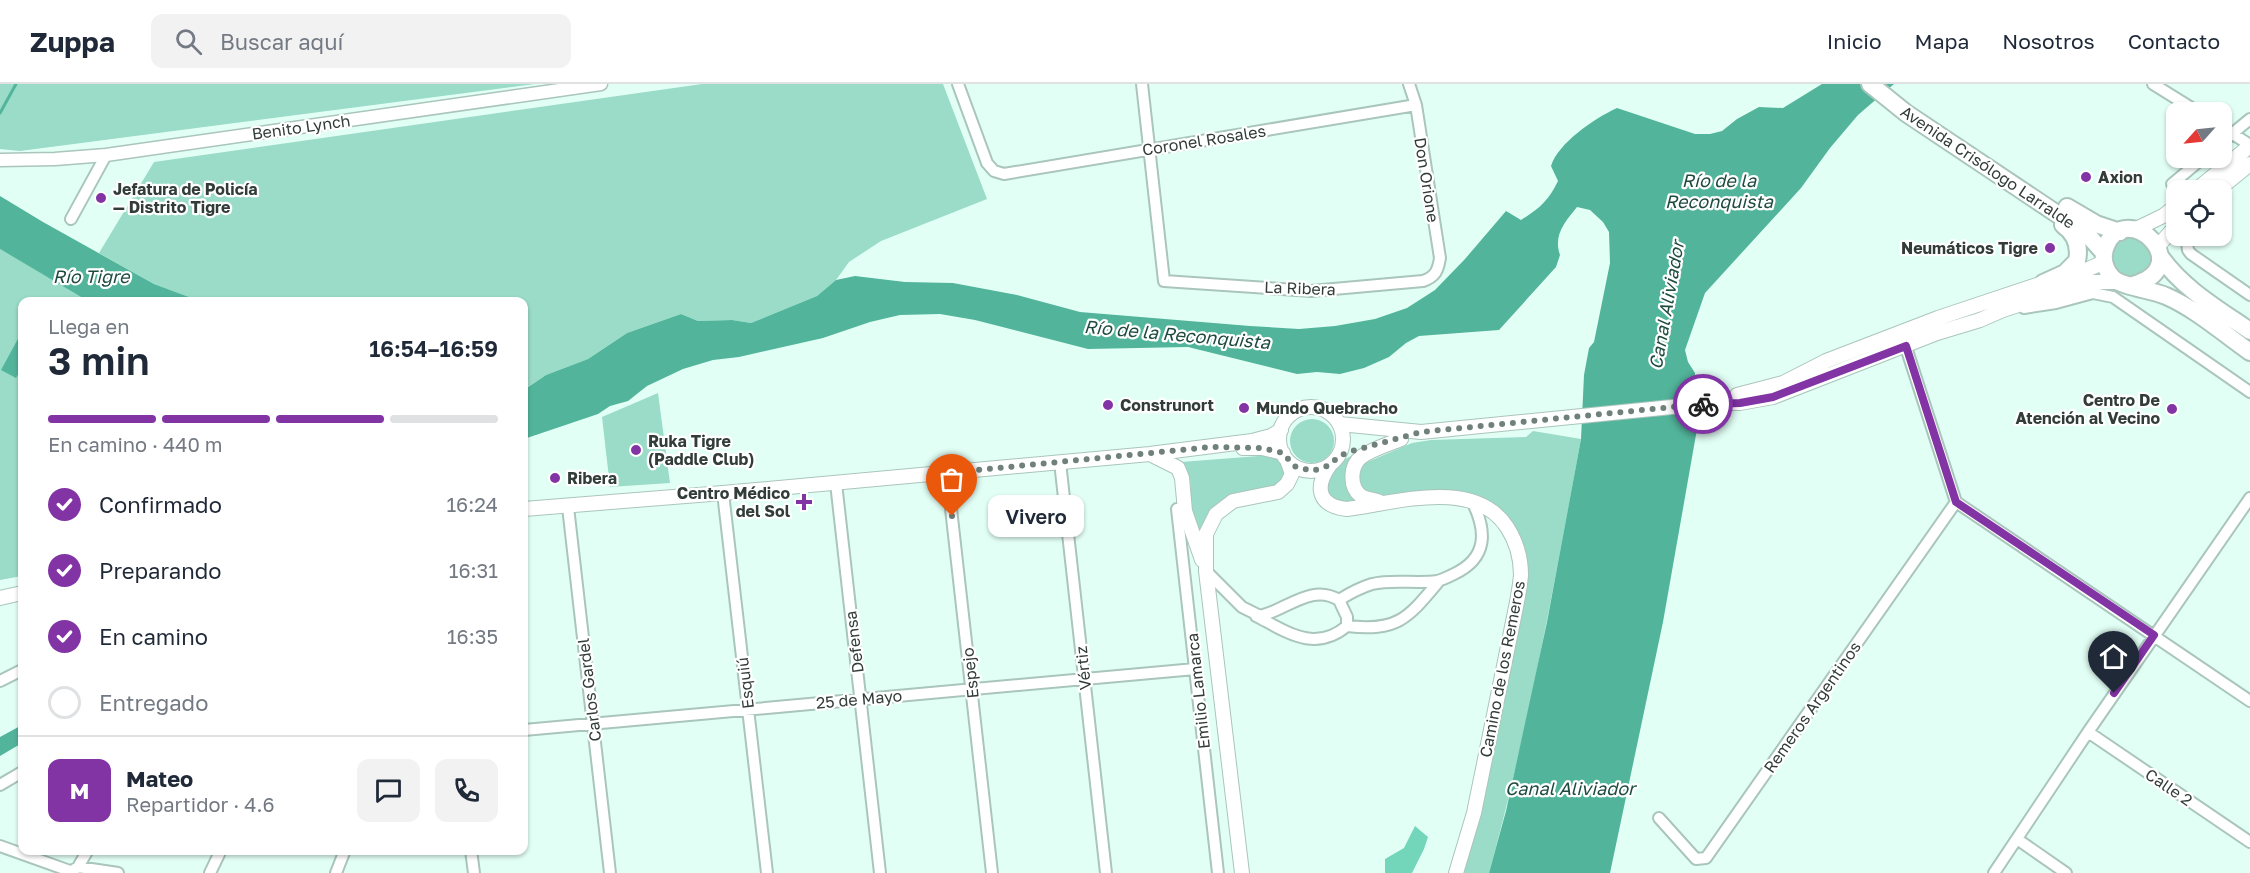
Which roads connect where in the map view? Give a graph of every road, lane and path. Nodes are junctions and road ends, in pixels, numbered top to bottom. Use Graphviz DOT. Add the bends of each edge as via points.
graph roads {
  1 [pos="601,84"];
  2 [pos="958,84"];
  3 [pos="1142,84"];
  4 [pos="1409,84"];
  5 [pos="1870,84"];
  6 [pos="1885,84"];
  7 [pos="2153,84"];
  8 [pos="2182,102"];
  9 [pos="1416,105"];
  10 [pos="2250,119"];
  11 [pos="1944,133"];
  12 [pos="2232,134"];
  13 [pos="2250,145"];
  14 [pos="1150,149"];
  15 [pos="106,155"];
  16 [pos="0,160"];
  17 [pos="2250,164"];
  18 [pos="2191,168"];
  19 [pos="2177,180"];
  20 [pos="2208,180"];
  21 [pos="2231,180"];
  22 [pos="2049,209"];
  23 [pos="2166,214"];
  24 [pos="71,219"];
  25 [pos="2128,231"];
  26 [pos="2166,241"];
  27 [pos="2187,246"];
  28 [pos="2159,251"];
  29 [pos="2104,258"];
  30 [pos="1434,275"];
  31 [pos="2043,283"];
  32 [pos="2122,288"];
  33 [pos="2250,295"];
  34 [pos="2216,307"];
  35 [pos="2250,315"];
  36 [pos="2250,331"];
  37 [pos="1900,332"];
  38 [pos="1906,346"];
  39 [pos="2250,352"];
  40 [pos="2250,392"];
  41 [pos="1712,403"];
  42 [pos="1340,424"];
  43 [pos="1281,430"];
  44 [pos="1421,432"];
  45 [pos="1401,439"];
  46 [pos="1211,447"];
  47 [pos="1150,454"];
  48 [pos="1285,456"];
  49 [pos="1334,461"];
  50 [pos="1060,462"];
  51 [pos="947,473"];
  52 [pos="836,483"];
  53 [pos="723,493"];
  54 [pos="2250,498"];
  55 [pos="1472,501"];
  56 [pos="1956,502"];
  57 [pos="1382,503"];
  58 [pos="568,507"];
  59 [pos="528,509"];
  60 [pos="1178,509"];
  61 [pos="1206,571"];
  62 [pos="1439,581"];
  63 [pos="18,594"];
  64 [pos="0,598"];
  65 [pos="1339,600"];
  66 [pos="1253,615"];
  67 [pos="1347,626"];
  68 [pos="2154,635"];
  69 [pos="1195,669"];
  70 [pos="18,672"];
  71 [pos="1085,679"];
  72 [pos="0,681"];
  73 [pos="972,689"];
  74 [pos="860,699"];
  75 [pos="2250,701"];
  76 [pos="748,710"];
  77 [pos="593,724"];
  78 [pos="528,730"];
  79 [pos="2088,732"];
  80 [pos="18,774"];
  81 [pos="0,785"];
  82 [pos="1659,819"];
  83 [pos="2017,839"];
  84 [pos="2250,842"];
  85 [pos="0,846"];
  86 [pos="18,852"];
  87 [pos="27,855"];
  88 [pos="84,855"];
  89 [pos="219,855"];
  90 [pos="343,855"];
  91 [pos="472,855"];
  92 [pos="72,870"];
  93 [pos="118,873"];
  94 [pos="210,873"];
  95 [pos="336,873"];
  96 [pos="474,873"];
  97 [pos="610,873"];
  98 [pos="767,873"];
  99 [pos="880,873"];
  100 [pos="992,873"];
  101 [pos="1106,873"];
  102 [pos="1218,873"];
  103 [pos="1242,873"];
  104 [pos="1456,873"];
  105 [pos="1994,873"];
  106 [pos="2066,873"];
  1 -- 15 [label="street, Benito Lynch"];
  2 -- 14 [label="street, Coronel Rosales" via="987,163 994,171 1004,174"];
  3 -- 14 [label="street"];
  4 -- 9 [label="street, Don Orione"];
  5 -- 11 [label="main road, Avenida Crisólogo Larralde" via="1906,113"];
  6 -- 11 [label="main road, Avenida Crisólogo Larralde"];
  7 -- 8 [label="street"];
  9 -- 14 [label="street, Coronel Rosales"];
  9 -- 30 [label="street, Don Orione" via="1440,258"];
  10 -- 12 [label="street"];
  11 -- 22 [label="main road, Avenida Crisólogo Larralde"];
  11 -- 25 [label="main road, Avenida Crisólogo Larralde" via="2084,218"];
  12 -- 13 [label="street"];
  13 -- 20 [label="main road"];
  14 -- 30 [label="street, La Ribera" via="1164,281 1329,291 1422,281"];
  15 -- 16 [label="street, Benito Lynch"];
  15 -- 24 [label="street"];
  17 -- 21 [label="main road"];
  18 -- 19 [label="street"];
  22 -- 29 [label="main road, Avenida Crisólogo Larralde" via="2087,234"];
  22 -- 31 [label="main road" via="2073,233 2078,255 2071,269"];
  23 -- 25 [label="main road"];
  25 -- 28 [label="main road" via="2151,237"];
  25 -- 29 [label="main road" via="2109,240"];
  26 -- 28 [label="main road"];
  27 -- 33 [label="street" via="2191,254"];
  28 -- 32 [label="main road" via="2155,273 2149,280"];
  28 -- 34 [label="main road" via="2175,276"];
  29 -- 31 [label="main road" via="2073,276"];
  29 -- 32 [label="main road" via="2109,274"];
  31 -- 37 [label="main road"];
  32 -- 38 [label="main road" via="2089,282"];
  32 -- 39 [label="main road" via="2174,300"];
  32 -- 40 [label="street"];
  34 -- 35 [label="main road"];
  34 -- 36 [label="main road"];
  37 -- 38 [label="street"];
  37 -- 41 [label="main road" via="1783,383"];
  38 -- 41 [label="main road" via="1773,397"];
  38 -- 56 [label="street"];
  41 -- 44 [label="main road"];
  42 -- 43 [label="main road" via="1324,410 1303,408 1293,413"];
  42 -- 44 [label="main road"];
  42 -- 49 [label="main road" via="1343,440"];
  43 -- 46 [label="main road" via="1252,441"];
  43 -- 48 [label="main road" via="1280,445"];
  44 -- 45 [label="main road"];
  45 -- 49 [label="main road"];
  45 -- 57 [label="main road" via="1361,458 1354,467 1352,478 1361,496"];
  46 -- 47 [label="main road"];
  46 -- 48 [label="main road" via="1262,448"];
  47 -- 50 [label="main road"];
  47 -- 61 [label="main road" via="1178,468 1189,526"];
  48 -- 49 [label="main road" via="1303,470 1312,471"];
  48 -- 61 [label="main road" via="1292,474 1278,492 1242,497 1216,514 1206,534"];
  49 -- 57 [label="main road, Camino de los Remeros" via="1320,481 1322,496 1327,501 1338,508"];
  50 -- 51 [label="main road"];
  50 -- 71 [label="street, Vértiz"];
  51 -- 52 [label="main road"];
  51 -- 73 [label="street, Espejo"];
  52 -- 53 [label="main road"];
  52 -- 74 [label="street, Defensa"];
  53 -- 58 [label="main road"];
  53 -- 76 [label="street, Esquiú"];
  54 -- 68 [label="street"];
  55 -- 57 [label="main road, Camino de los Remeros" via="1441,497"];
  55 -- 62 [label="street" via="1483,528 1482,542 1466,568"];
  55 -- 104 [label="main road, Camino de los Remeros" via="1504,524 1514,538 1521,574 1474,813"];
  56 -- 68 [label="street"];
  56 -- 82 [label="street, Remeros Argentinos" via="1706,858 1695,859"];
  58 -- 59 [label="main road"];
  58 -- 77 [label="street, Carlos Gardel"];
  60 -- 69 [label="street, Emilio Lamarca"];
  61 -- 66 [label="street"];
  61 -- 103 [label="main road"];
  62 -- 65 [label="street" via="1374,584"];
  62 -- 67 [label="street" via="1407,616 1394,624"];
  63 -- 64 [label="main road"];
  65 -- 66 [label="street" via="1330,595 1307,596 1268,615"];
  65 -- 67 [label="street"];
  66 -- 67 [label="street" via="1313,640 1325,640"];
  68 -- 75 [label="street"];
  68 -- 79 [label="street"];
  69 -- 71 [label="street, 25 de Mayo"];
  69 -- 102 [label="street, Emilio Lamarca"];
  70 -- 72 [label="street"];
  71 -- 73 [label="street, 25 de Mayo"];
  71 -- 101 [label="street, Vértiz"];
  73 -- 74 [label="street, 25 de Mayo"];
  73 -- 100 [label="street, Espejo"];
  74 -- 76 [label="street, 25 de Mayo"];
  74 -- 99 [label="street, Defensa"];
  76 -- 77 [label="street, 25 de Mayo"];
  76 -- 98 [label="street, Esquiú"];
  77 -- 78 [label="street, 25 de Mayo"];
  77 -- 97 [label="street, Carlos Gardel"];
  79 -- 83 [label="street"];
  79 -- 84 [label="street, Calle 2"];
  80 -- 81 [label="street"];
  83 -- 105 [label="street"];
  83 -- 106 [label="street"];
  85 -- 86 [label="street"];
  87 -- 92 [label="street"];
  88 -- 92 [label="street"];
  89 -- 94 [label="street"];
  90 -- 95 [label="street"];
  91 -- 96 [label="street"];
  92 -- 93 [label="street"];
}
